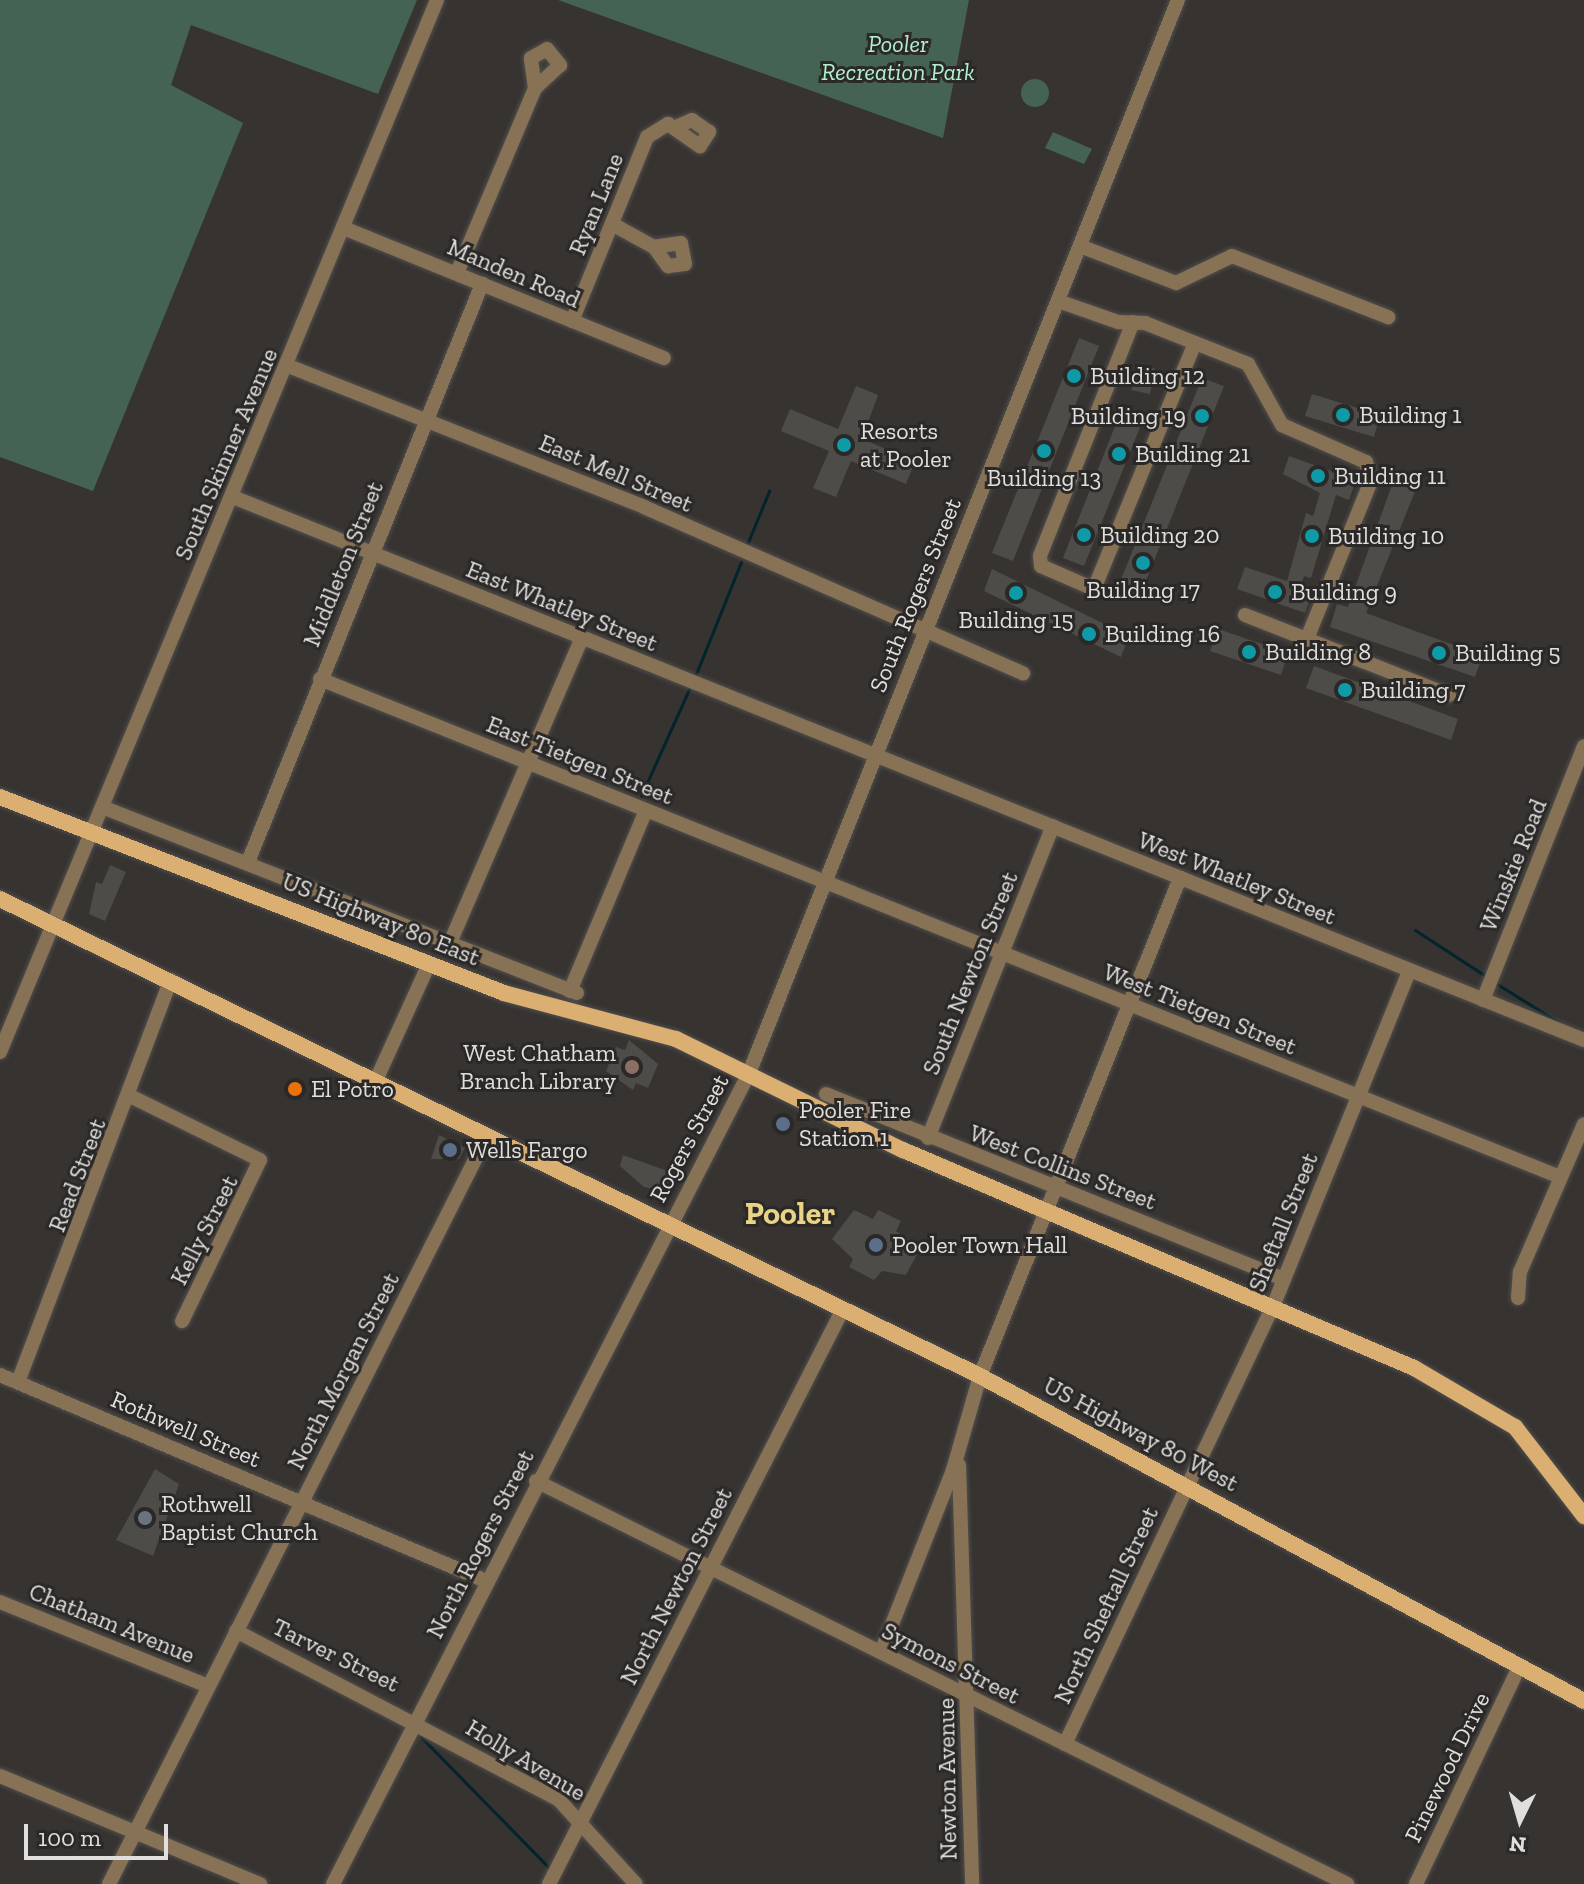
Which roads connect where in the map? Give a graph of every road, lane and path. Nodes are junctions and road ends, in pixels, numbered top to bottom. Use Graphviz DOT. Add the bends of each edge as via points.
graph roads {
  1 [pos="437,0"];
  2 [pos="1178,0"];
  3 [pos="535,88"];
  4 [pos="678,126"];
  5 [pos="612,224"];
  6 [pos="346,229"];
  7 [pos="1080,246"];
  8 [pos="654,247"];
  9 [pos="457,273"];
  10 [pos="482,284"];
  11 [pos="1058,301"];
  12 [pos="1388,317"];
  13 [pos="572,321"];
  14 [pos="1133,322"];
  15 [pos="1195,343"];
  16 [pos="664,358"];
  17 [pos="286,365"];
  18 [pos="425,419"];
  19 [pos="233,497"];
  20 [pos="370,553"];
  21 [pos="1245,615"];
  22 [pos="925,632"];
  23 [pos="582,638"];
  24 [pos="1307,639"];
  25 [pos="1023,673"];
  26 [pos="320,679"];
  27 [pos="1449,695"];
  28 [pos="1584,746"];
  29 [pos="874,756"];
  30 [pos="531,766"];
  31 [pos="0,797"];
  32 [pos="102,807"];
  33 [pos="646,810"];
  34 [pos="1053,826"];
  35 [pos="91,830"];
  36 [pos="248,862"];
  37 [pos="1180,878"];
  38 [pos="824,881"];
  39 [pos="0,899"];
  40 [pos="53,923"];
  41 [pos="449,945"];
  42 [pos="1001,954"];
  43 [pos="429,964"];
  44 [pos="1409,972"];
  45 [pos="171,980"];
  46 [pos="1483,1000"];
  47 [pos="1129,1005"];
  48 [pos="1584,1040"];
  49 [pos="0,1052"];
  50 [pos="749,1073"];
  51 [pos="377,1078"];
  52 [pos="826,1094"];
  53 [pos="130,1096"];
  54 [pos="1357,1096"];
  55 [pos="1584,1124"];
  56 [pos="487,1136"];
  57 [pos="928,1138"];
  58 [pos="1579,1150"];
  59 [pos="1560,1177"];
  60 [pos="1058,1187"];
  61 [pos="1049,1208"];
  62 [pos="668,1224"];
  63 [pos="1284,1279"];
  64 [pos="1518,1298"];
  65 [pos="843,1309"];
  66 [pos="1272,1309"];
  67 [pos="182,1321"];
  68 [pos="0,1375"];
  69 [pos="980,1376"];
  70 [pos="18,1382"];
  71 [pos="960,1441"];
  72 [pos="536,1481"];
  73 [pos="1187,1484"];
  74 [pos="302,1501"];
  75 [pos="1584,1516"];
  76 [pos="710,1569"];
  77 [pos="486,1581"];
  78 [pos="0,1602"];
  79 [pos="236,1631"];
  80 [pos="881,1652"];
  81 [pos="1518,1669"];
  82 [pos="208,1686"];
  83 [pos="967,1693"];
  84 [pos="1584,1701"];
  85 [pos="416,1720"];
  86 [pos="1065,1744"];
  87 [pos="0,1776"];
  88 [pos="583,1819"];
  89 [pos="135,1832"];
  90 [pos="559,1866"];
  91 [pos="971,1882"];
  92 [pos="109,1884"];
  93 [pos="260,1884"];
  94 [pos="333,1884"];
  95 [pos="549,1884"];
  96 [pos="560,1884"];
  97 [pos="636,1884"];
  98 [pos="1347,1884"];
  99 [pos="1416,1884"];
  1 -- 6 [label="street, South Skinner Avenue"];
  2 -- 7 [label="street, South Rogers Street"];
  3 -- 9 [label="street"];
  4 -- 5 [label="street, Ryan Lane" via="658,124 647,137"];
  5 -- 8 [label="street"];
  5 -- 13 [label="street, Ryan Lane"];
  6 -- 9 [label="street, Manden Road"];
  6 -- 17 [label="street, South Skinner Avenue"];
  7 -- 11 [label="street, South Rogers Street"];
  7 -- 12 [label="street" via="1176,283 1232,256"];
  9 -- 10 [label="street, Manden Road"];
  10 -- 13 [label="street, Manden Road"];
  10 -- 18 [label="street, Middleton Street"];
  11 -- 14 [label="street"];
  11 -- 22 [label="street, South Rogers Street"];
  13 -- 16 [label="street, Manden Road"];
  14 -- 15 [label="street"];
  14 -- 15 [label="street" via="1040,556 1041,566 1094,589"];
  15 -- 24 [label="street" via="1248,364 1282,425 1370,470"];
  17 -- 18 [label="street, East Mell Street"];
  17 -- 19 [label="street, South Skinner Avenue"];
  18 -- 20 [label="street, Middleton Street"];
  18 -- 22 [label="street, East Mell Street"];
  19 -- 20 [label="street, East Whatley Street"];
  19 -- 32 [label="street, South Skinner Avenue"];
  20 -- 23 [label="street, East Whatley Street"];
  20 -- 26 [label="street, Middleton Street"];
  21 -- 24 [label="street"];
  22 -- 25 [label="street, East Mell Street"];
  22 -- 29 [label="street, South Rogers Street"];
  23 -- 29 [label="street, East Whatley Street"];
  23 -- 30 [label="street"];
  24 -- 27 [label="street"];
  26 -- 30 [label="street, East Tietgen Street"];
  26 -- 36 [label="street, Middleton Street"];
  28 -- 46 [label="street, Winskie Road"];
  29 -- 34 [label="street, West Whatley Street"];
  29 -- 38 [label="street, South Rogers Street"];
  30 -- 33 [label="street, East Tietgen Street"];
  30 -- 41 [label="street"];
  31 -- 35 [label="main road, US Highway 80 East"];
  32 -- 35 [label="street, South Skinner Avenue"];
  32 -- 36 [label="street"];
  33 -- 38 [label="street, East Tietgen Street"];
  33 -- 41 [label="street" via="574,992"];
  34 -- 37 [label="street, West Whatley Street"];
  34 -- 42 [label="street, South Newton Street"];
  35 -- 40 [label="street, South Skinner Avenue"];
  35 -- 43 [label="main road, US Highway 80 East"];
  36 -- 41 [label="street"];
  37 -- 44 [label="street, West Whatley Street"];
  37 -- 47 [label="street"];
  38 -- 42 [label="street, West Tietgen Street"];
  38 -- 50 [label="street, South Rogers Street"];
  39 -- 40 [label="main road"];
  40 -- 45 [label="main road"];
  40 -- 49 [label="street, South Skinner Avenue"];
  42 -- 47 [label="street, West Tietgen Street"];
  42 -- 57 [label="street, South Newton Street"];
  43 -- 50 [label="main road, US Highway 80 East" via="504,993 676,1039"];
  43 -- 51 [label="street"];
  44 -- 46 [label="street, West Whatley Street"];
  44 -- 54 [label="street, Sheftall Street"];
  45 -- 51 [label="main road"];
  45 -- 53 [label="street, Read Street"];
  46 -- 48 [label="street, West Whatley Street"];
  47 -- 54 [label="street, West Tietgen Street"];
  47 -- 60 [label="street"];
  50 -- 61 [label="main road" via="841,1122"];
  50 -- 62 [label="street, Rogers Street"];
  51 -- 56 [label="main road"];
  52 -- 57 [label="street, West Collins Street"];
  53 -- 67 [label="street, Kelly Street" via="260,1160"];
  53 -- 70 [label="street, Read Street"];
  54 -- 59 [label="street, West Tietgen Street"];
  54 -- 63 [label="street, Sheftall Street"];
  55 -- 58 [label="street"];
  56 -- 62 [label="main road"];
  56 -- 74 [label="street, North Morgan Street"];
  57 -- 60 [label="street, West Collins Street"];
  58 -- 59 [label="street"];
  59 -- 64 [label="street" via="1520,1272"];
  60 -- 61 [label="street"];
  60 -- 63 [label="street, West Collins Street"];
  61 -- 66 [label="main road"];
  61 -- 69 [label="street"];
  62 -- 65 [label="main road, US Highway 80 West"];
  62 -- 72 [label="street, North Rogers Street"];
  63 -- 66 [label="street, Sheftall Street"];
  65 -- 69 [label="main road, US Highway 80 West"];
  65 -- 76 [label="street, North Newton Street"];
  66 -- 73 [label="street, Sheftall Street"];
  66 -- 75 [label="main road" via="1475,1398 1515,1427"];
  68 -- 70 [label="street, Rothwell Street"];
  69 -- 71 [label="street"];
  69 -- 73 [label="main road, US Highway 80 West"];
  70 -- 74 [label="street, Rothwell Street"];
  71 -- 80 [label="street"];
  71 -- 83 [label="street, Newton Avenue"];
  72 -- 76 [label="street, Symons Street"];
  72 -- 77 [label="street, North Rogers Street"];
  73 -- 81 [label="main road, US Highway 80 West"];
  73 -- 86 [label="street, North Sheftall Street"];
  74 -- 77 [label="street, Rothwell Street"];
  74 -- 79 [label="street, North Morgan Street"];
  76 -- 80 [label="street, Symons Street"];
  76 -- 88 [label="street, North Newton Street"];
  77 -- 85 [label="street, North Rogers Street"];
  78 -- 82 [label="street, Chatham Avenue"];
  79 -- 82 [label="street, North Morgan Street"];
  79 -- 85 [label="street, Tarver Street"];
  80 -- 83 [label="street, Symons Street"];
  81 -- 84 [label="main road, US Highway 80 West"];
  81 -- 99 [label="street, Pinewood Drive"];
  82 -- 89 [label="street, North Morgan Street"];
  83 -- 86 [label="street, Symons Street"];
  83 -- 91 [label="street, Newton Avenue"];
  85 -- 88 [label="street, Holly Avenue"];
  85 -- 94 [label="street, North Rogers Street"];
  86 -- 98 [label="street, Symons Street"];
  87 -- 89 [label="street"];
  88 -- 90 [label="street, North Newton Street"];
  88 -- 97 [label="street, Holly Avenue"];
  89 -- 92 [label="street, North Morgan Street"];
  89 -- 93 [label="street"];
  90 -- 95 [label="street, North Newton Street"];
  90 -- 96 [label="street"];
}
